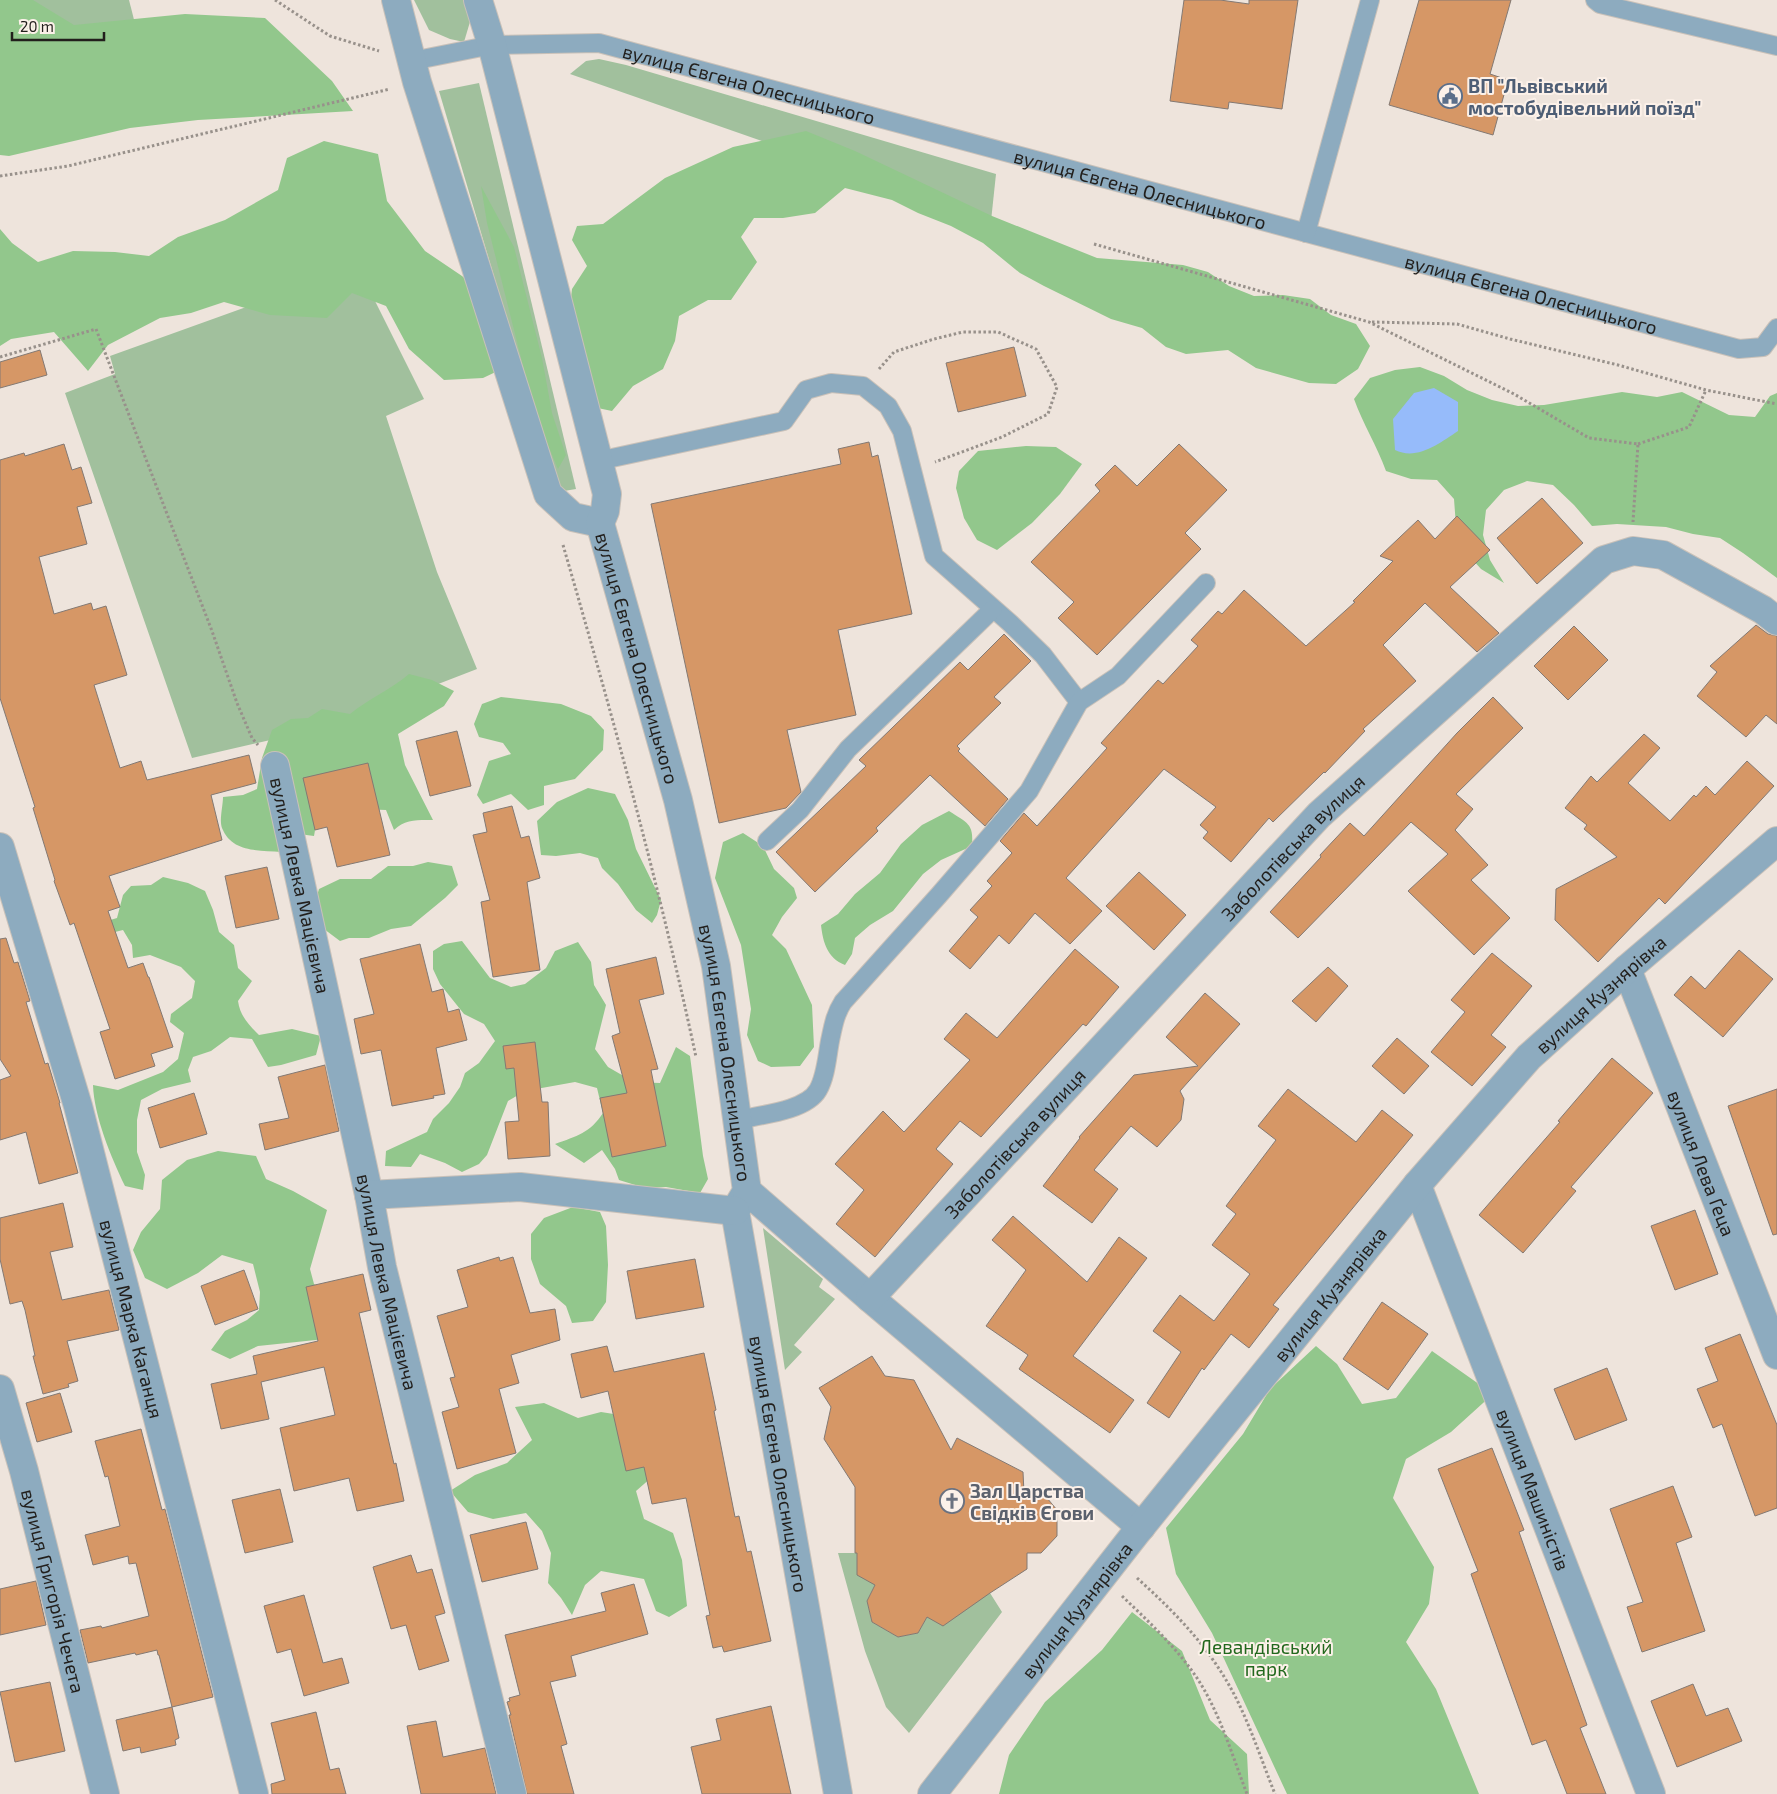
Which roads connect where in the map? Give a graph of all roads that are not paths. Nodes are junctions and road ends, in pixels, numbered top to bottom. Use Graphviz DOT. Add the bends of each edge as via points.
graph roads {
  1 [pos="396,0"];
  2 [pos="478,0"];
  3 [pos="1370,0"];
  4 [pos="1595,0"];
  5 [pos="492,45"];
  6 [pos="1777,46"];
  7 [pos="414,72"];
  8 [pos="1306,233"];
  9 [pos="1777,328"];
  10 [pos="598,460"];
  11 [pos="600,523"];
  12 [pos="1206,583"];
  13 [pos="993,608"];
  14 [pos="1777,621"];
  15 [pos="1079,702"];
  16 [pos="275,766"];
  17 [pos="767,841"];
  18 [pos="1777,841"];
  19 [pos="0,848"];
  20 [pos="1627,969"];
  21 [pos="737,1120"];
  22 [pos="1417,1185"];
  23 [pos="369,1195"];
  24 [pos="741,1201"];
  25 [pos="870,1298"];
  26 [pos="1777,1355"];
  27 [pos="0,1389"];
  28 [pos="1141,1526"];
  29 [pos="105,1794"];
  30 [pos="254,1794"];
  31 [pos="512,1794"];
  32 [pos="838,1794"];
  33 [pos="932,1794"];
  34 [pos="1651,1794"];
  1 -- 7 [label="street, вулиця Євгена Олесницького"];
  2 -- 5 [label="street, вулиця Євгена Олесницького"];
  3 -- 8 [label="lane"];
  4 -- 6 [label="lane" via="1600,4"];
  5 -- 7 [label="lane"];
  5 -- 8 [label="lane, вулиця Євгена Олесницького" via="599,43"];
  5 -- 10 [label="street, вулиця Євгена Олесницького"];
  7 -- 11 [label="street, вулиця Євгена Олесницького" via="548,494 573,517"];
  8 -- 9 [label="lane, вулиця Євгена Олесницького" via="1740,349 1764,347"];
  10 -- 11 [label="street, вулиця Євгена Олесницького" via="607,494"];
  10 -- 13 [label="lane" via="784,421 806,390 831,383 863,386 888,406 902,431 934,556"];
  11 -- 21 [label="street, вулиця Євгена Олесницького" via="678,800 716,966"];
  12 -- 15 [label="lane" via="1118,676"];
  13 -- 15 [label="lane" via="1042,656"];
  13 -- 17 [label="lane" via="848,749 800,810"];
  14 -- 25 [label="street, Заболотівська вулиця" via="1763,610 1663,555 1633,551 1604,560 1319,815"];
  15 -- 21 [label="lane" via="1028,791 839,1007 818,1091 808,1102"];
  16 -- 23 [label="street, вулиця Левка Мацієвича"];
  18 -- 20 [label="street, вулиця Кузнярівка"];
  19 -- 30 [label="street, вулиця Марка Каганця" via="78,1106"];
  20 -- 22 [label="street, вулиця Кузнярівка" via="1529,1057"];
  20 -- 26 [label="street, вулиця Лева Ґеца"];
  21 -- 24 [label="street, вулиця Євгена Олесницького"];
  22 -- 28 [label="street, вулиця Кузнярівка"];
  22 -- 34 [label="street, вулиця Машиністів"];
  23 -- 24 [label="street" via="520,1187"];
  23 -- 31 [label="street, вулиця Левка Мацієвича" via="382,1267"];
  24 -- 25 [label="street"];
  24 -- 32 [label="street, вулиця Євгена Олесницького"];
  25 -- 28 [label="street"];
  27 -- 29 [label="street, вулиця Григорія Чечета" via="24,1471"];
  28 -- 33 [label="street, вулиця Кузнярівка"];
}
